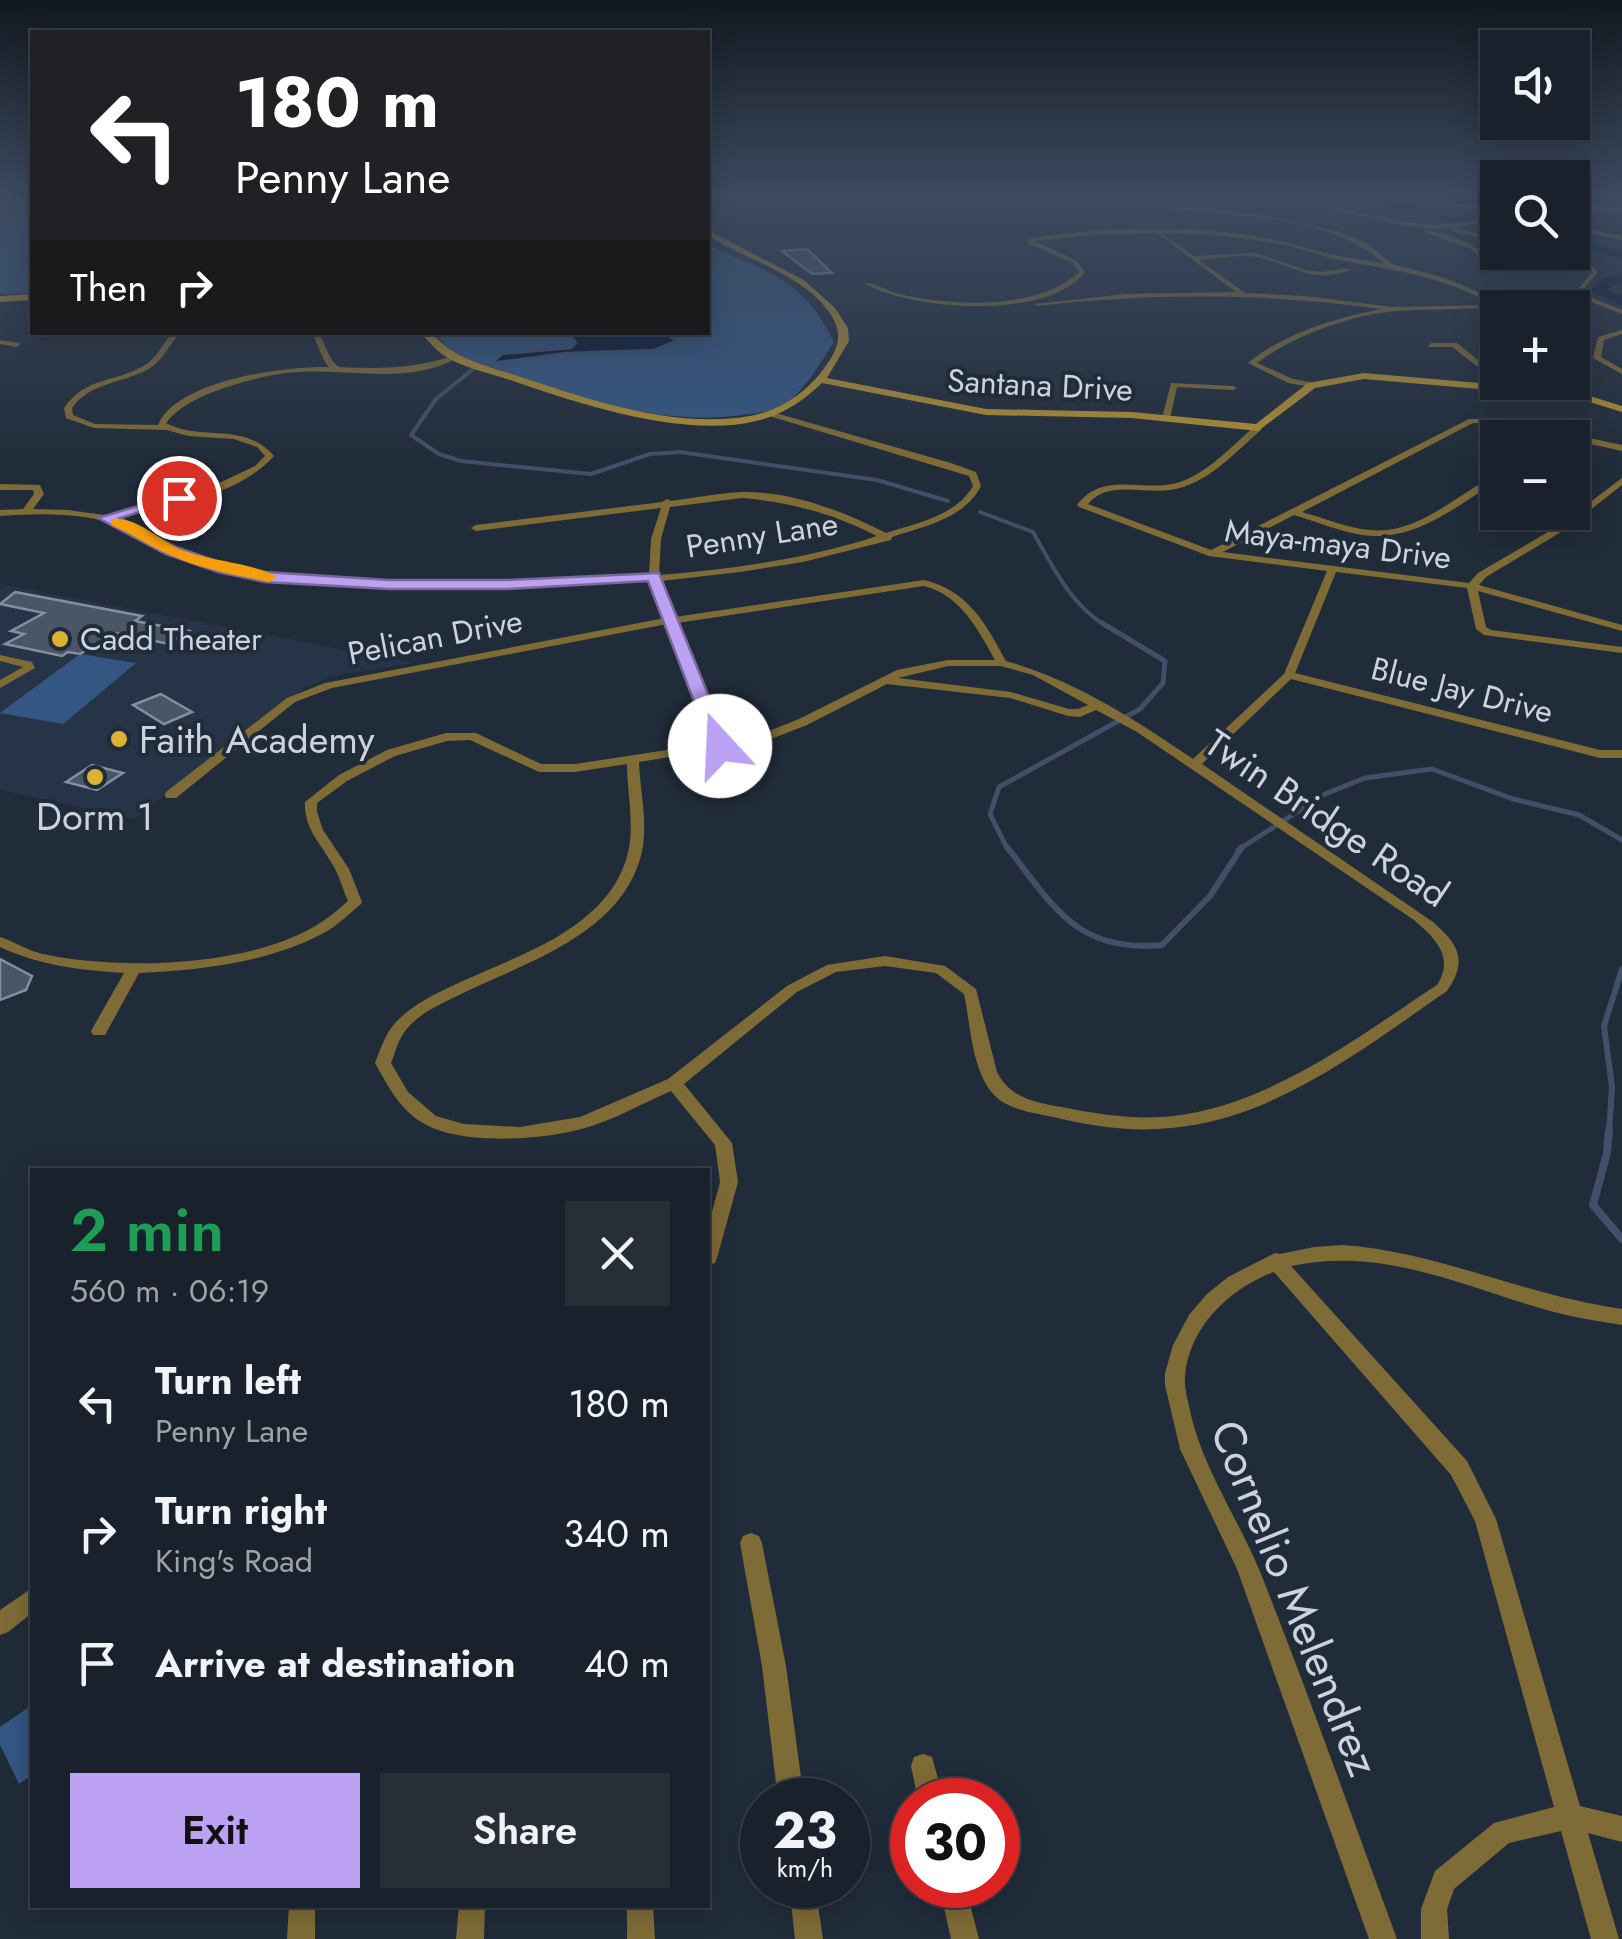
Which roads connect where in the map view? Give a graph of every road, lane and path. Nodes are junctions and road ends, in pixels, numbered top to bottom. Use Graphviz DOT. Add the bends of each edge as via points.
graph roads {
  1 [pos="806,286"];
  2 [pos="875,286"];
  3 [pos="1062,286"];
  4 [pos="1232,286"];
  5 [pos="1582,286"];
  6 [pos="1244,295"];
  7 [pos="30,296"];
  8 [pos="0,298"];
  9 [pos="950,304"];
  10 [pos="1361,304"];
  11 [pos="1480,307"];
  12 [pos="1394,309"];
  13 [pos="1378,312"];
  14 [pos="1622,312"];
  15 [pos="1619,334"];
  16 [pos="175,335"];
  17 [pos="316,335"];
  18 [pos="428,335"];
  19 [pos="0,342"];
  20 [pos="16,345"];
  21 [pos="1431,346"];
  22 [pos="455,357"];
  23 [pos="1480,366"];
  24 [pos="338,370"];
  25 [pos="1622,372"];
  26 [pos="821,380"];
  27 [pos="1312,385"];
  28 [pos="1480,387"];
  29 [pos="1233,388"];
  30 [pos="1590,399"];
  31 [pos="1622,410"];
  32 [pos="772,414"];
  33 [pos="1166,418"];
  34 [pos="1480,421"];
  35 [pos="166,428"];
  36 [pos="1258,428"];
  37 [pos="1590,441"];
  38 [pos="1622,448"];
  39 [pos="1622,481"];
  40 [pos="0,487"];
  41 [pos="1480,487"];
  42 [pos="668,502"];
  43 [pos="26,512"];
  44 [pos="1296,513"];
  45 [pos="0,514"];
  46 [pos="105,518"];
  47 [pos="476,528"];
  48 [pos="888,538"];
  49 [pos="1212,554"];
  50 [pos="1332,570"];
  51 [pos="654,576"];
  52 [pos="1472,586"];
  53 [pos="668,621"];
  54 [pos="1622,628"];
  55 [pos="1622,650"];
  56 [pos="0,658"];
  57 [pos="1002,663"];
  58 [pos="1289,675"];
  59 [pos="882,680"];
  60 [pos="0,685"];
  61 [pos="1100,707"];
  62 [pos="720,746"];
  63 [pos="1622,754"];
  64 [pos="633,760"];
  65 [pos="1193,766"];
  66 [pos="171,796"];
  67 [pos="0,942"];
  68 [pos="135,967"];
  69 [pos="99,1031"];
  70 [pos="674,1083"];
  71 [pos="710,1251"];
  72 [pos="1275,1260"];
  73 [pos="1622,1317"];
  74 [pos="751,1543"];
  75 [pos="30,1601"];
  76 [pos="0,1624"];
  77 [pos="923,1766"];
  78 [pos="787,1778"];
  79 [pos="926,1778"];
  80 [pos="1568,1816"];
  81 [pos="1622,1829"];
  82 [pos="302,1908"];
  83 [pos="472,1908"];
  84 [pos="640,1908"];
  85 [pos="805,1908"];
  86 [pos="958,1908"];
  87 [pos="301,1939"];
  88 [pos="470,1939"];
  89 [pos="641,1939"];
  90 [pos="809,1939"];
  91 [pos="965,1939"];
  92 [pos="1382,1939"];
  93 [pos="1435,1939"];
  94 [pos="1605,1939"];
  1 -- 26 [label="street" via="844,329 844,343"];
  2 -- 9 [label="street"];
  3 -- 9 [label="street" via="1034,298"];
  4 -- 6 [label="street"];
  5 -- 14 [label="street" via="1576,294"];
  6 -- 9 [label="street" via="998,308"];
  6 -- 10 [label="street"];
  7 -- 8 [label="street"];
  10 -- 12 [label="street"];
  10 -- 13 [label="street"];
  11 -- 12 [label="street"];
  12 -- 13 [label="street"];
  13 -- 27 [label="street" via="1347,318 1252,363"];
  15 -- 25 [label="street" via="1601,339 1598,358"];
  16 -- 35 [label="street" via="152,364 78,393 68,408 69,416 94,426"];
  17 -- 24 [label="street"];
  18 -- 22 [label="street"];
  19 -- 20 [label="street"];
  21 -- 23 [label="street" via="1454,345"];
  22 -- 24 [label="street" via="402,370"];
  22 -- 32 [label="street" via="610,410 694,420"];
  24 -- 35 [label="street" via="276,372 216,388 179,405 161,424"];
  26 -- 32 [label="street" via="807,398"];
  26 -- 33 [label="street, Santana Drive" via="986,412"];
  27 -- 28 [label="street" via="1364,376"];
  27 -- 36 [label="street, Maya-maya Drive"];
  29 -- 33 [label="street" via="1174,385"];
  30 -- 31 [label="street"];
  32 -- 48 [label="street, Penny Lane" via="973,474 977,486 965,505"];
  33 -- 36 [label="street, Santana Drive"];
  34 -- 44 [label="street"];
  35 -- 46 [label="street" via="242,438 270,456 241,477"];
  36 -- 49 [label="street, Maya-maya Drive" via="1177,487 1097,492 1082,505"];
  37 -- 38 [label="street"];
  39 -- 52 [label="street"];
  40 -- 43 [label="street" via="37,487"];
  41 -- 44 [label="street" via="1409,528 1386,533"];
  42 -- 47 [label="street"];
  42 -- 48 [label="street" via="783,497 856,520"];
  42 -- 51 [label="street"];
  43 -- 45 [label="street, Penny Lane"];
  43 -- 46 [label="street, Penny Lane"];
  44 -- 49 [label="street"];
  46 -- 51 [label="street, Penny Lane" via="171,550 265,577 507,585"];
  48 -- 51 [label="street, Penny Lane" via="784,563"];
  49 -- 50 [label="street, Maya-maya Drive"];
  50 -- 52 [label="street, Maya-maya Drive"];
  50 -- 58 [label="street"];
  51 -- 53 [label="street"];
  52 -- 54 [label="street, Maya-maya Drive"];
  52 -- 55 [label="street" via="1481,629 1488,633"];
  53 -- 57 [label="street, Pelican Drive" via="924,583 948,589"];
  53 -- 62 [label="street"];
  53 -- 66 [label="street, Pelican Drive" via="329,686 291,700"];
  56 -- 60 [label="street" via="30,666"];
  57 -- 59 [label="street" via="925,666"];
  57 -- 61 [label="street, Twin Bridge Road" via="1037,673"];
  58 -- 63 [label="street, Blue Jay Drive" via="1600,754"];
  58 -- 65 [label="street"];
  59 -- 61 [label="street" via="1011,695 1068,712"];
  59 -- 62 [label="street" via="803,722"];
  61 -- 65 [label="street, Twin Bridge Road"];
  62 -- 64 [label="street"];
  64 -- 68 [label="street" via="539,768 472,736 391,752 311,802 315,833 341,866 354,902 342,917 288,944 204,963"];
  64 -- 70 [label="street, Twin Bridge Road" via="638,836 622,884 593,918 551,948 425,1006 395,1032 384,1063 402,1096 430,1120 464,1130 520,1133 584,1123"];
  65 -- 70 [label="street, Twin Bridge Road" via="1441,935 1454,965 1442,988 1294,1086 1181,1122 1106,1124 1004,1096 987,1072 971,992 940,969 885,961 832,968 792,989"];
  67 -- 68 [label="street" via="63,964"];
  68 -- 69 [label="street"];
  70 -- 71 [label="street" via="723,1143 729,1182"];
  72 -- 73 [label="street, Cornelio Melendrez" via="1344,1252 1420,1265 1584,1314"];
  72 -- 80 [label="street" via="1459,1468 1485,1519"];
  72 -- 92 [label="street, Cornelio Melendrez" via="1230,1284 1188,1329 1174,1376 1185,1443 1246,1565"];
  74 -- 78 [label="street"];
  75 -- 76 [label="street"];
  77 -- 79 [label="street"];
  80 -- 81 [label="street"];
  80 -- 93 [label="street" via="1503,1832 1444,1880 1434,1909"];
  80 -- 94 [label="street"];
  82 -- 87 [label="street"];
  83 -- 88 [label="street"];
  84 -- 89 [label="street"];
  85 -- 90 [label="street"];
  86 -- 91 [label="street"];
}
